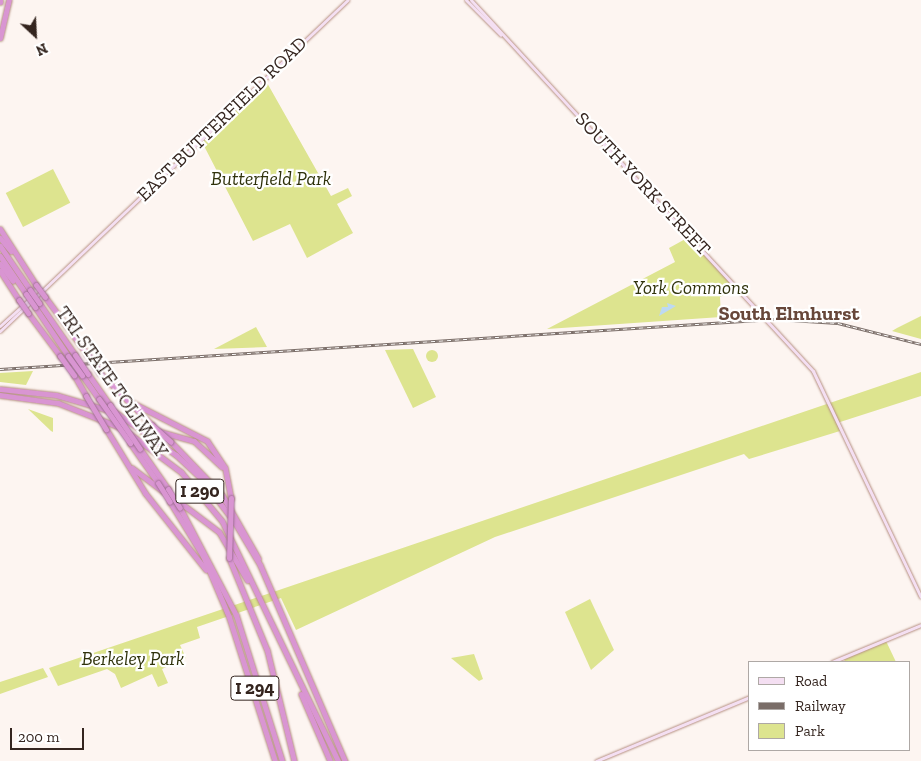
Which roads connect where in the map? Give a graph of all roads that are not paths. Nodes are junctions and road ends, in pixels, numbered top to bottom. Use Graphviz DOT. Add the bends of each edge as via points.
graph roads {
  1 [pos="8,0"];
  2 [pos="347,0"];
  3 [pos="466,0"];
  4 [pos="471,0"];
  5 [pos="0,25"];
  6 [pos="503,35"];
  7 [pos="0,38"];
  8 [pos="0,229"];
  9 [pos="0,238"];
  10 [pos="0,246"];
  11 [pos="0,256"];
  12 [pos="21,262"];
  13 [pos="0,264"];
  14 [pos="0,271"];
  15 [pos="0,275"];
  16 [pos="51,280"];
  17 [pos="25,295"];
  18 [pos="34,308"];
  19 [pos="0,326"];
  20 [pos="0,331"];
  21 [pos="72,355"];
  22 [pos="0,389"];
  23 [pos="0,395"];
  24 [pos="126,400"];
  25 [pos="136,424"];
  26 [pos="119,452"];
  27 [pos="230,496"];
  28 [pos="260,566"];
  29 [pos="253,590"];
  30 [pos="921,597"];
  31 [pos="226,600"];
  32 [pos="921,624"];
  33 [pos="834,661"];
  34 [pos="298,682"];
  35 [pos="748,698"];
  36 [pos="275,761"];
  37 [pos="282,761"];
  38 [pos="294,761"];
  39 [pos="329,761"];
  40 [pos="338,761"];
  41 [pos="346,761"];
  42 [pos="596,761"];
  1 -- 5 [label="highway"];
  1 -- 7 [label="highway"];
  2 -- 16 [label="main road, EAST BUTTERFIELD ROAD"];
  3 -- 6 [label="main road, SOUTH YORK STREET"];
  4 -- 6 [label="main road, SOUTH YORK STREET"];
  6 -- 30 [label="main road, SOUTH YORK STREET" via="813,371"];
  8 -- 12 [label="highway"];
  9 -- 12 [label="highway"];
  10 -- 17 [label="highway, TRI-STATE TOLLWAY / I 294"];
  11 -- 17 [label="highway, TRI-STATE TOLLWAY / I 294"];
  12 -- 24 [label="highway, bridge" via="100,373"];
  13 -- 17 [label="highway"];
  14 -- 17 [label="highway"];
  15 -- 17 [label="highway"];
  16 -- 19 [label="main road"];
  16 -- 20 [label="main road"];
  17 -- 18 [label="highway, TRI-STATE TOLLWAY / I 294, bridge"];
  17 -- 18 [label="highway, bridge"];
  18 -- 21 [label="highway, TRI-STATE TOLLWAY / I 294"];
  18 -- 21 [label="highway, TRI-STATE TOLLWAY / I 294"];
  18 -- 26 [label="highway, bridge"];
  21 -- 31 [label="highway, TRI-STATE TOLLWAY / I 294, bridge" via="82,375 170,502"];
  21 -- 31 [label="highway, TRI-STATE TOLLWAY / I 294, bridge" via="180,508"];
  22 -- 25 [label="highway, I 290" via="74,399"];
  23 -- 29 [label="highway, I 290" via="83,410 164,458 193,484 222,521"];
  24 -- 27 [label="highway" via="207,441 226,468"];
  24 -- 28 [label="highway, bridge" via="222,495"];
  25 -- 27 [label="highway" via="205,448 223,470"];
  25 -- 28 [label="highway, I 290" via="201,478"];
  26 -- 29 [label="highway" via="145,480 213,526"];
  26 -- 31 [label="highway" via="145,493 193,550"];
  27 -- 38 [label="highway, bridge" via="229,558 271,663"];
  28 -- 41 [label="highway, I 290"];
  29 -- 34 [label="highway, I 290"];
  31 -- 36 [label="highway, TRI-STATE TOLLWAY / I 294"];
  31 -- 37 [label="highway, TRI-STATE TOLLWAY / I 294" via="236,615"];
  32 -- 33 [label="main road"];
  34 -- 39 [label="highway"];
  34 -- 40 [label="highway, I 290"];
  35 -- 42 [label="main road"];
}
